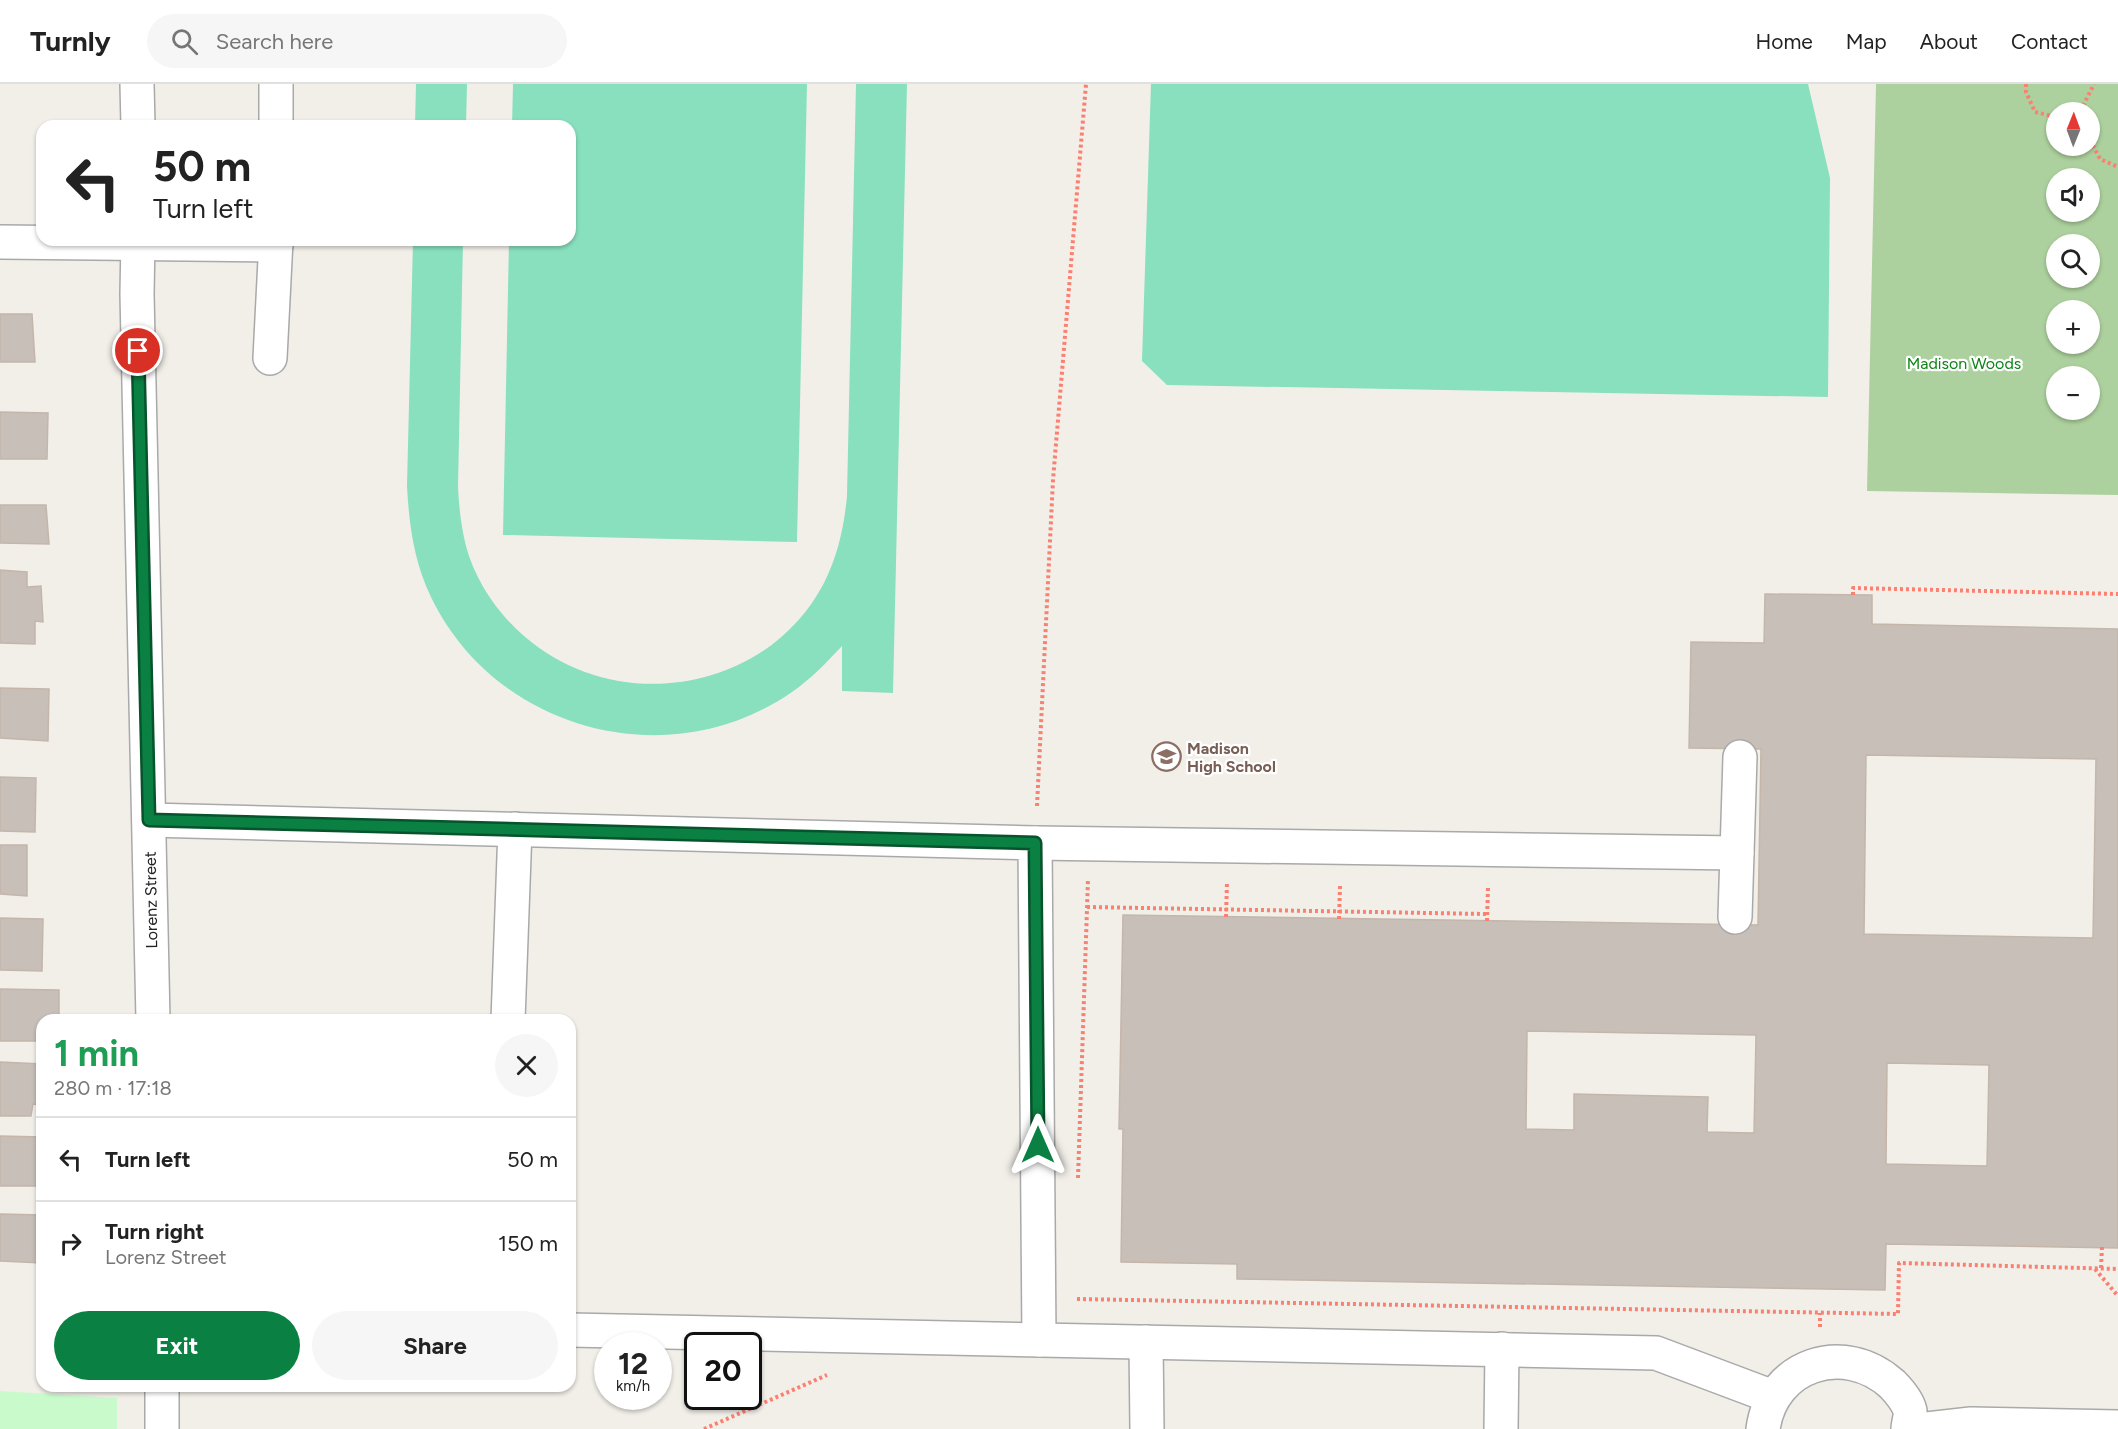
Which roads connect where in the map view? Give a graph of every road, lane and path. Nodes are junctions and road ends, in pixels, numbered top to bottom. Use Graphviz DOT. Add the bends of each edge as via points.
graph roads {
  1 [pos="137,84"];
  2 [pos="276,84"];
  3 [pos="1086,84"];
  4 [pos="2026,84"];
  5 [pos="2094,84"];
  6 [pos="2085,102"];
  7 [pos="2046,115"];
  8 [pos="138,120"];
  9 [pos="276,120"];
  10 [pos="2098,156"];
  11 [pos="2118,167"];
  12 [pos="0,242"];
  13 [pos="36,242"];
  14 [pos="138,246"];
  15 [pos="276,246"];
  16 [pos="270,358"];
  17 [pos="2118,594"];
  18 [pos="1853,595"];
  19 [pos="1740,757"];
  20 [pos="149,820"];
  21 [pos="515,829"];
  22 [pos="1035,843"];
  23 [pos="1737,853"];
  24 [pos="1088,873"];
  25 [pos="1227,877"];
  26 [pos="1340,880"];
  27 [pos="1488,884"];
  28 [pos="1087,908"];
  29 [pos="1226,910"];
  30 [pos="1340,912"];
  31 [pos="1486,914"];
  32 [pos="1226,916"];
  33 [pos="1735,917"];
  34 [pos="1340,919"];
  35 [pos="1487,921"];
  36 [pos="153,1014"];
  37 [pos="508,1014"];
  38 [pos="1078,1180"];
  39 [pos="2102,1247"];
  40 [pos="2095,1268"];
  41 [pos="2101,1268"];
  42 [pos="2118,1269"];
  43 [pos="2118,1296"];
  44 [pos="1074,1299"];
  45 [pos="576,1330"];
  46 [pos="1039,1340"];
  47 [pos="1146,1342"];
  48 [pos="1502,1349"];
  49 [pos="831,1373"];
  50 [pos="162,1392"];
  51 [pos="1773,1397"];
  52 [pos="2118,1427"];
  53 [pos="162,1429"];
  54 [pos="704,1429"];
  55 [pos="1147,1429"];
  56 [pos="1501,1429"];
  57 [pos="1763,1429"];
  58 [pos="1908,1429"];
  59 [pos="1927,1429"];
  1 -- 8 [label="street"];
  2 -- 9 [label="street"];
  3 -- 22 [label="path" via="1053,480"];
  4 -- 7 [label="path" via="2035,112"];
  5 -- 6 [label="path"];
  10 -- 11 [label="path"];
  12 -- 13 [label="street"];
  14 -- 20 [label="street, Lorenz Street"];
  15 -- 16 [label="street"];
  17 -- 18 [label="path" via="1853,588"];
  19 -- 23 [label="street"];
  20 -- 21 [label="street"];
  20 -- 36 [label="street, Lorenz Street"];
  21 -- 22 [label="street"];
  21 -- 37 [label="street"];
  22 -- 23 [label="street"];
  22 -- 46 [label="street"];
  23 -- 33 [label="street"];
  24 -- 28 [label="path"];
  25 -- 29 [label="path"];
  26 -- 30 [label="path"];
  27 -- 31 [label="path"];
  28 -- 29 [label="path"];
  28 -- 38 [label="path"];
  29 -- 30 [label="path"];
  29 -- 32 [label="path"];
  30 -- 31 [label="path"];
  30 -- 34 [label="path"];
  31 -- 35 [label="path"];
  39 -- 41 [label="path"];
  40 -- 41 [label="path"];
  40 -- 43 [label="path"];
  40 -- 44 [label="path" via="1899,1263 1898,1314"];
  41 -- 42 [label="path"];
  45 -- 46 [label="street"];
  46 -- 47 [label="street"];
  47 -- 48 [label="street"];
  47 -- 55 [label="street"];
  48 -- 51 [label="street" via="1656,1353"];
  48 -- 56 [label="street"];
  49 -- 54 [label="path"];
  50 -- 53 [label="street"];
  51 -- 57 [label="street"];
  51 -- 58 [label="street" via="1789,1378 1810,1366 1833,1361 1858,1364 1880,1373 1898,1390 1910,1411"];
  52 -- 59 [label="street" via="1971,1424"];
}
